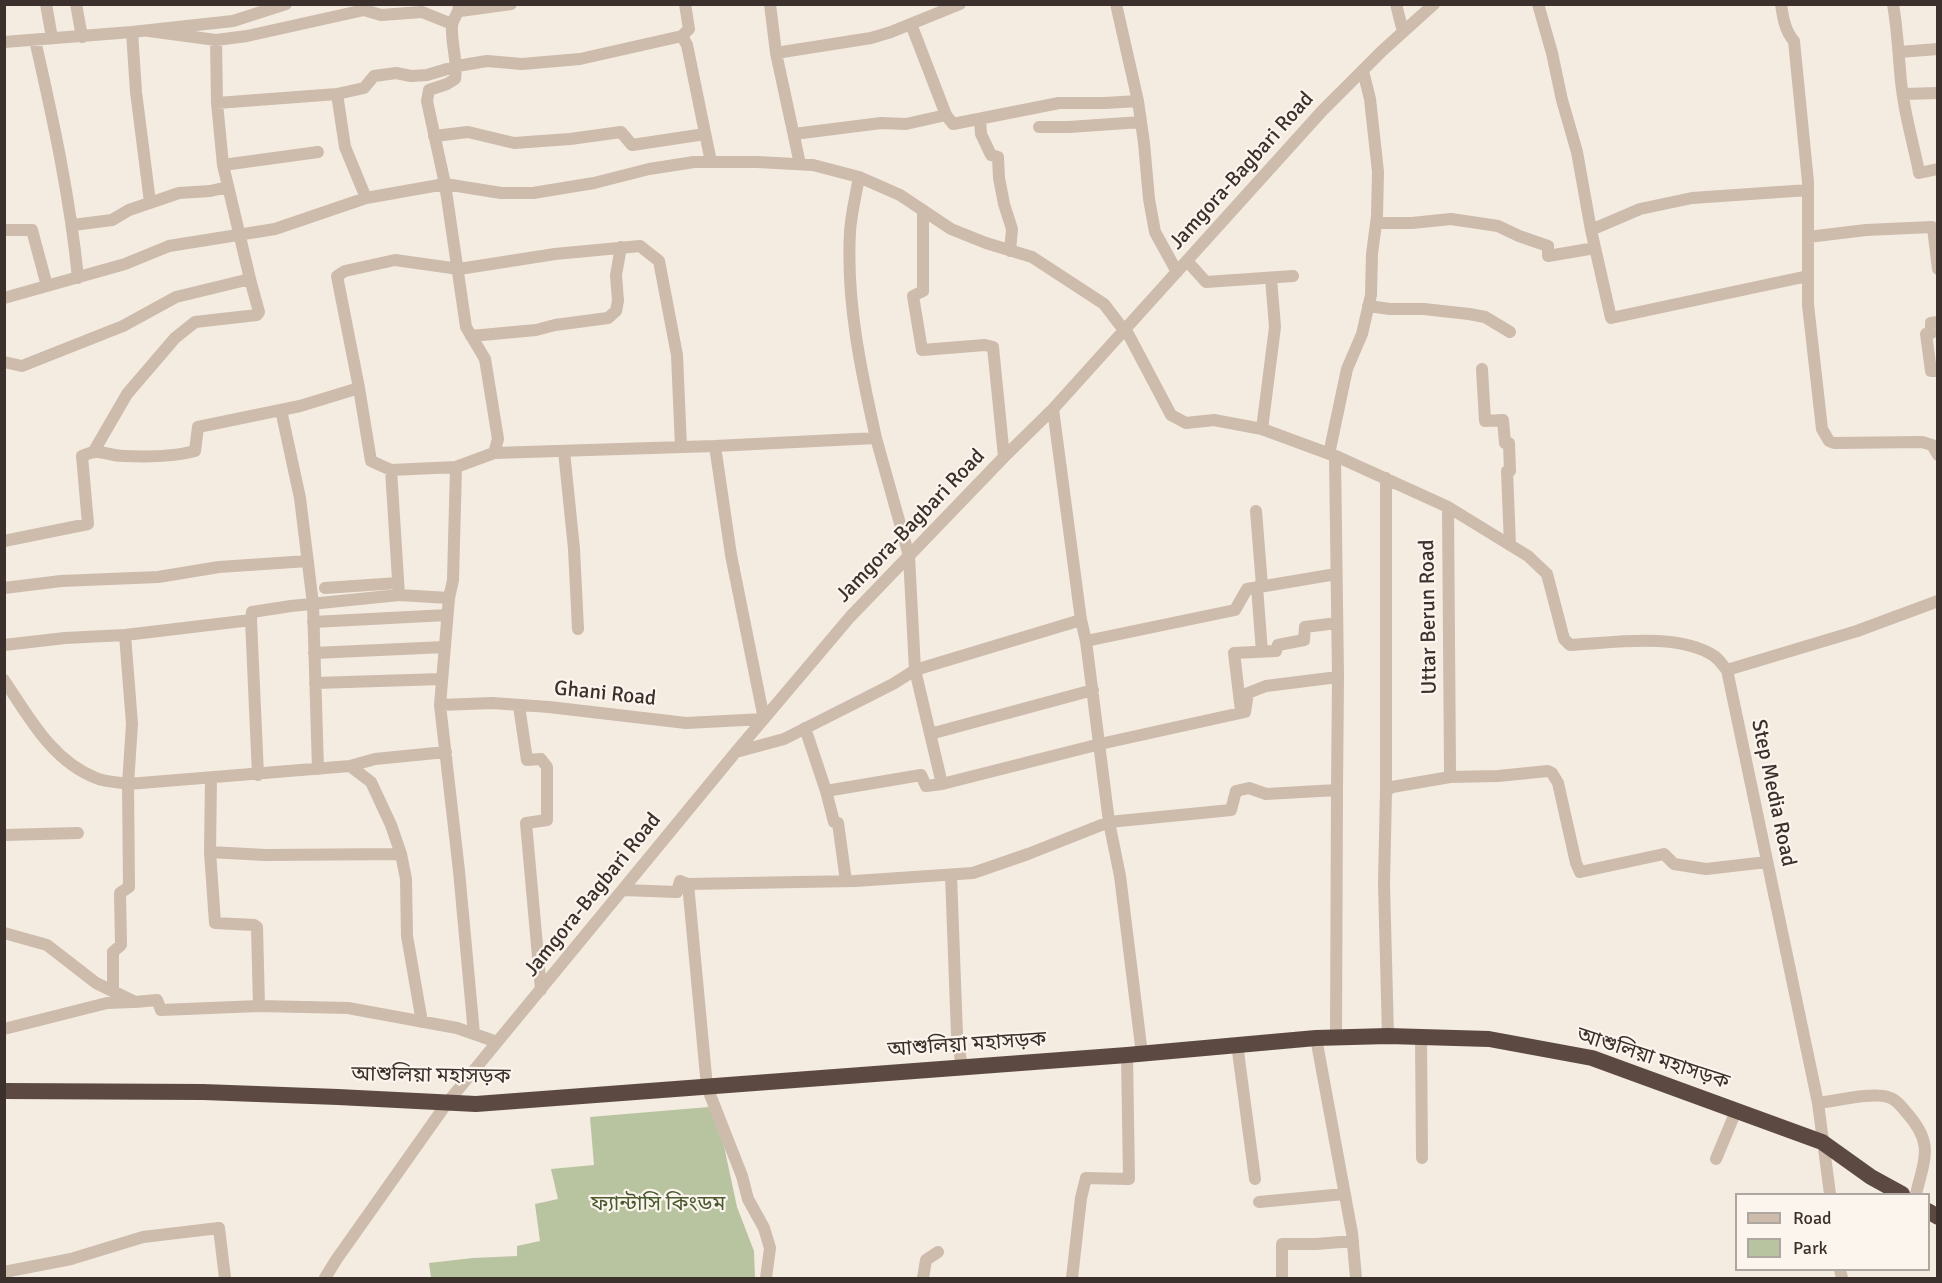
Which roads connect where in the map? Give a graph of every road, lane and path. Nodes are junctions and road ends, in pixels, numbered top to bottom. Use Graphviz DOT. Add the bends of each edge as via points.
graph roads {
  1 [pos="46,4"];
  2 [pos="76,4"];
  3 [pos="286,4"];
  4 [pos="511,4"];
  5 [pos="685,4"];
  6 [pos="770,4"];
  7 [pos="960,4"];
  8 [pos="1116,4"];
  9 [pos="1396,4"];
  10 [pos="1434,4"];
  11 [pos="1538,4"];
  12 [pos="1781,4"];
  13 [pos="1893,4"];
  14 [pos="262,8"];
  15 [pos="459,8"];
  16 [pos="452,24"];
  17 [pos="911,24"];
  18 [pos="149,31"];
  19 [pos="132,32"];
  20 [pos="1403,32"];
  21 [pos="682,36"];
  22 [pos="82,37"];
  23 [pos="52,38"];
  24 [pos="34,40"];
  25 [pos="216,40"];
  26 [pos="4,42"];
  27 [pos="1938,49"];
  28 [pos="1899,52"];
  29 [pos="776,53"];
  30 [pos="457,66"];
  31 [pos="1363,70"];
  32 [pos="1938,93"];
  33 [pos="337,94"];
  34 [pos="1903,94"];
  35 [pos="1137,100"];
  36 [pos="218,103"];
  37 [pos="946,115"];
  38 [pos="980,119"];
  39 [pos="1141,122"];
  40 [pos="1039,127"];
  41 [pos="705,134"];
  42 [pos="794,134"];
  43 [pos="434,135"];
  44 [pos="318,152"];
  45 [pos="711,162"];
  46 [pos="800,164"];
  47 [pos="223,165"];
  48 [pos="1938,169"];
  49 [pos="859,177"];
  50 [pos="445,184"];
  51 [pos="228,187"];
  52 [pos="1808,190"];
  53 [pos="366,198"];
  54 [pos="150,202"];
  55 [pos="923,210"];
  56 [pos="1377,223"];
  57 [pos="72,225"];
  58 [pos="4,230"];
  59 [pos="1591,230"];
  60 [pos="1935,231"];
  61 [pos="239,234"];
  62 [pos="1808,237"];
  63 [pos="621,247"];
  64 [pos="1595,248"];
  65 [pos="1010,251"];
  66 [pos="1187,261"];
  67 [pos="459,269"];
  68 [pos="1938,269"];
  69 [pos="1177,272"];
  70 [pos="1293,276"];
  71 [pos="1808,276"];
  72 [pos="78,278"];
  73 [pos="1271,278"];
  74 [pos="250,279"];
  75 [pos="47,286"];
  76 [pos="4,298"];
  77 [pos="1368,306"];
  78 [pos="1938,322"];
  79 [pos="1125,328"];
  80 [pos="1510,332"];
  81 [pos="471,336"];
  82 [pos="4,362"];
  83 [pos="1482,369"];
  84 [pos="1938,371"];
  85 [pos="360,388"];
  86 [pos="1053,409"];
  87 [pos="281,410"];
  88 [pos="1262,429"];
  89 [pos="876,438"];
  90 [pos="715,446"];
  91 [pos="681,447"];
  92 [pos="94,451"];
  93 [pos="564,451"];
  94 [pos="494,453"];
  95 [pos="1332,455"];
  96 [pos="1938,455"];
  97 [pos="1004,457"];
  98 [pos="456,466"];
  99 [pos="391,470"];
  100 [pos="1386,478"];
  101 [pos="1448,507"];
  102 [pos="1256,511"];
  103 [pos="4,542"];
  104 [pos="1510,544"];
  105 [pos="909,556"];
  106 [pos="308,561"];
  107 [pos="1336,574"];
  108 [pos="1260,587"];
  109 [pos="4,588"];
  110 [pos="325,588"];
  111 [pos="398,589"];
  112 [pos="449,598"];
  113 [pos="1938,601"];
  114 [pos="313,604"];
  115 [pos="447,615"];
  116 [pos="251,620"];
  117 [pos="1081,620"];
  118 [pos="314,622"];
  119 [pos="1337,623"];
  120 [pos="578,629"];
  121 [pos="125,635"];
  122 [pos="1086,640"];
  123 [pos="4,645"];
  124 [pos="445,647"];
  125 [pos="1262,652"];
  126 [pos="314,653"];
  127 [pos="915,670"];
  128 [pos="1727,670"];
  129 [pos="1338,677"];
  130 [pos="442,679"];
  131 [pos="4,680"];
  132 [pos="315,683"];
  133 [pos="1093,690"];
  134 [pos="440,705"];
  135 [pos="519,706"];
  136 [pos="1241,713"];
  137 [pos="764,719"];
  138 [pos="805,728"];
  139 [pos="930,734"];
  140 [pos="1100,744"];
  141 [pos="446,752"];
  142 [pos="735,753"];
  143 [pos="350,766"];
  144 [pos="318,770"];
  145 [pos="258,775"];
  146 [pos="1450,777"];
  147 [pos="211,778"];
  148 [pos="128,784"];
  149 [pos="942,784"];
  150 [pos="1337,789"];
  151 [pos="826,791"];
  152 [pos="1386,791"];
  153 [pos="1109,822"];
  154 [pos="78,833"];
  155 [pos="4,835"];
  156 [pos="210,852"];
  157 [pos="401,854"];
  158 [pos="1767,862"];
  159 [pos="951,875"];
  160 [pos="846,881"];
  161 [pos="688,884"];
  162 [pos="622,890"];
  163 [pos="4,933"];
  164 [pos="541,990"];
  165 [pos="113,991"];
  166 [pos="135,1002"];
  167 [pos="259,1006"];
  168 [pos="422,1022"];
  169 [pos="4,1029"];
  170 [pos="474,1034"];
  171 [pos="1388,1036"];
  172 [pos="1336,1037"];
  173 [pos="1421,1037"];
  174 [pos="1316,1038"];
  175 [pos="497,1042"];
  176 [pos="1238,1044"];
  177 [pos="1134,1055"];
  178 [pos="962,1068"];
  179 [pos="707,1087"];
  180 [pos="4,1091"];
  181 [pos="447,1103"];
  182 [pos="1818,1103"];
  183 [pos="1736,1111"];
  184 [pos="1822,1142"];
  185 [pos="1422,1158"];
  186 [pos="1716,1159"];
  187 [pos="1255,1179"];
  188 [pos="1830,1193"];
  189 [pos="1900,1193"];
  190 [pos="1916,1193"];
  191 [pos="1344,1194"];
  192 [pos="1259,1202"];
  193 [pos="1353,1241"];
  194 [pos="938,1252"];
  195 [pos="4,1272"];
  196 [pos="225,1278"];
  197 [pos="325,1278"];
  198 [pos="766,1278"];
  199 [pos="923,1278"];
  200 [pos="1072,1278"];
  201 [pos="1282,1278"];
  202 [pos="1356,1278"];
  1 -- 23 [label="street"];
  2 -- 22 [label="street"];
  3 -- 14 [label="street"];
  4 -- 15 [label="street"];
  5 -- 21 [label="street" via="689,29"];
  6 -- 29 [label="street"];
  7 -- 17 [label="street"];
  8 -- 35 [label="street"];
  9 -- 20 [label="street"];
  10 -- 20 [label="street, Jamgora-Bagbari Road"];
  11 -- 59 [label="street" via="1576,152"];
  12 -- 52 [label="street" via="1783,20 1794,41"];
  13 -- 28 [label="street"];
  14 -- 18 [label="street" via="233,21"];
  15 -- 16 [label="street"];
  16 -- 25 [label="street" via="422,12 381,15 364,10"];
  16 -- 30 [label="street"];
  17 -- 29 [label="street" via="871,38"];
  17 -- 37 [label="street"];
  18 -- 19 [label="street"];
  18 -- 25 [label="street"];
  19 -- 22 [label="street"];
  19 -- 54 [label="street"];
  20 -- 31 [label="street, Jamgora-Bagbari Road"];
  21 -- 30 [label="street" via="580,59 522,64 487,61"];
  21 -- 41 [label="street"];
  22 -- 23 [label="street"];
  23 -- 24 [label="street"];
  24 -- 26 [label="street"];
  24 -- 57 [label="street" via="57,137"];
  25 -- 36 [label="street"];
  27 -- 28 [label="street"];
  28 -- 34 [label="street"];
  29 -- 42 [label="street"];
  30 -- 33 [label="street" via="427,75 374,76 364,88"];
  30 -- 43 [label="street" via="454,79 429,90 427,101"];
  31 -- 56 [label="street" via="1378,172"];
  31 -- 66 [label="street, Jamgora-Bagbari Road"];
  32 -- 34 [label="street"];
  33 -- 36 [label="street"];
  33 -- 53 [label="street" via="345,147"];
  34 -- 48 [label="street" via="1919,172"];
  35 -- 38 [label="street" via="1059,103"];
  35 -- 39 [label="street"];
  36 -- 47 [label="street"];
  37 -- 38 [label="street" via="953,124"];
  37 -- 42 [label="street" via="906,124 881,123"];
  38 -- 65 [label="street" via="981,134 991,155 998,157 1004,204 1012,229"];
  39 -- 40 [label="street"];
  39 -- 69 [label="street" via="1155,232"];
  41 -- 43 [label="street" via="632,145 621,132 514,143 468,132"];
  41 -- 45 [label="street"];
  42 -- 46 [label="street"];
  43 -- 50 [label="street"];
  44 -- 47 [label="street"];
  45 -- 46 [label="street"];
  45 -- 50 [label="street" via="532,193 501,194"];
  46 -- 49 [label="street"];
  47 -- 51 [label="street"];
  49 -- 55 [label="street"];
  49 -- 89 [label="street" via="850,231 850,286"];
  50 -- 53 [label="street"];
  50 -- 67 [label="street"];
  51 -- 54 [label="street" via="179,193"];
  51 -- 61 [label="street"];
  52 -- 59 [label="street" via="1692,198 1640,209"];
  52 -- 62 [label="street"];
  53 -- 61 [label="street" via="275,229"];
  54 -- 57 [label="street" via="112,220"];
  55 -- 65 [label="street" via="951,229"];
  55 -- 97 [label="street" via="923,291 914,296 922,350 993,347"];
  56 -- 64 [label="street" via="1451,219 1498,226 1548,246 1548,256"];
  56 -- 77 [label="street"];
  57 -- 72 [label="street"];
  58 -- 75 [label="street" via="32,230"];
  59 -- 64 [label="street"];
  60 -- 62 [label="street" via="1866,230"];
  60 -- 68 [label="street"];
  61 -- 72 [label="street" via="169,246"];
  61 -- 74 [label="street"];
  62 -- 71 [label="street"];
  63 -- 67 [label="street"];
  63 -- 81 [label="street" via="616,275 618,301 616,311 608,318"];
  63 -- 91 [label="street" via="640,246 659,261 676,355"];
  64 -- 71 [label="street" via="1611,318"];
  65 -- 79 [label="street" via="1032,257 1104,304"];
  66 -- 69 [label="street, Jamgora-Bagbari Road"];
  66 -- 73 [label="street" via="1206,282"];
  67 -- 81 [label="street" via="466,327"];
  67 -- 85 [label="street" via="395,260 337,276"];
  69 -- 79 [label="street, Jamgora-Bagbari Road"];
  70 -- 73 [label="street"];
  71 -- 96 [label="street" via="1808,305 1822,429 1826,436 1834,443 1922,442 1932,445"];
  72 -- 75 [label="street"];
  73 -- 88 [label="street" via="1275,327"];
  74 -- 82 [label="street" via="176,297 123,326 22,366"];
  74 -- 92 [label="street" via="257,315 195,322 175,338 127,394"];
  75 -- 76 [label="street"];
  77 -- 80 [label="street" via="1469,314 1485,317"];
  77 -- 95 [label="street" via="1362,334 1347,369"];
  78 -- 84 [label="street" via="1931,323 1930,333 1926,333 1931,371"];
  79 -- 86 [label="street, Jamgora-Bagbari Road"];
  79 -- 88 [label="street" via="1171,415 1186,423 1214,420"];
  81 -- 94 [label="street" via="485,359 498,439"];
  83 -- 104 [label="street" via="1485,421 1503,420 1505,443 1509,443 1510,471 1506,471"];
  85 -- 87 [label="street"];
  85 -- 99 [label="street" via="371,461"];
  86 -- 97 [label="street, Jamgora-Bagbari Road"];
  86 -- 117 [label="street"];
  87 -- 92 [label="street" via="198,427 195,451 185,454 121,456"];
  87 -- 106 [label="street" via="300,498"];
  88 -- 95 [label="street"];
  89 -- 90 [label="street"];
  89 -- 105 [label="street"];
  90 -- 91 [label="street"];
  90 -- 137 [label="street" via="731,555"];
  91 -- 93 [label="street"];
  92 -- 103 [label="street" via="82,456 88,524"];
  93 -- 94 [label="street"];
  93 -- 120 [label="street"];
  94 -- 98 [label="street"];
  95 -- 100 [label="street"];
  95 -- 107 [label="street"];
  97 -- 105 [label="street, Jamgora-Bagbari Road"];
  98 -- 99 [label="street"];
  98 -- 112 [label="street" via="453,580"];
  99 -- 111 [label="street"];
  100 -- 101 [label="street"];
  100 -- 152 [label="street"];
  101 -- 104 [label="street, Uttar Berun Road"];
  101 -- 146 [label="street, Uttar Berun Road"];
  102 -- 108 [label="street"];
  104 -- 128 [label="street, Uttar Berun Road" via="1547,574 1564,639 1570,645 1674,642 1716,657"];
  105 -- 127 [label="street"];
  105 -- 137 [label="street, Jamgora-Bagbari Road" via="850,617"];
  106 -- 109 [label="street"];
  106 -- 114 [label="street"];
  107 -- 108 [label="street"];
  107 -- 119 [label="street"];
  108 -- 122 [label="street" via="1248,589 1235,610"];
  108 -- 125 [label="street"];
  110 -- 111 [label="street"];
  111 -- 112 [label="street"];
  111 -- 114 [label="street"];
  112 -- 115 [label="street"];
  113 -- 128 [label="street" via="1857,631"];
  114 -- 116 [label="street" via="252,612"];
  114 -- 118 [label="street"];
  115 -- 118 [label="street"];
  115 -- 124 [label="street"];
  116 -- 121 [label="street"];
  116 -- 145 [label="street"];
  117 -- 122 [label="street"];
  117 -- 127 [label="street"];
  118 -- 126 [label="street"];
  119 -- 125 [label="street" via="1305,627 1304,640"];
  119 -- 129 [label="street"];
  121 -- 123 [label="street"];
  121 -- 148 [label="street" via="132,724"];
  122 -- 133 [label="street"];
  124 -- 126 [label="street"];
  124 -- 130 [label="street"];
  125 -- 136 [label="street" via="1234,653"];
  126 -- 132 [label="street"];
  127 -- 138 [label="street"];
  127 -- 139 [label="street"];
  128 -- 158 [label="street, Step Media Road"];
  129 -- 136 [label="street" via="1266,686 1248,693 1245,712"];
  129 -- 150 [label="street"];
  130 -- 132 [label="street"];
  130 -- 134 [label="street"];
  131 -- 148 [label="street" via="43,738 75,768 98,779"];
  132 -- 144 [label="street"];
  133 -- 139 [label="street"];
  133 -- 140 [label="street"];
  134 -- 135 [label="street, Ghani Road"];
  134 -- 141 [label="street"];
  135 -- 137 [label="street, Ghani Road" via="549,706 686,723"];
  135 -- 164 [label="street" via="527,760 541,759 547,767 547,820 526,823"];
  136 -- 140 [label="street"];
  137 -- 142 [label="street, Jamgora-Bagbari Road"];
  138 -- 142 [label="street" via="784,739"];
  138 -- 151 [label="street"];
  139 -- 149 [label="street"];
  140 -- 149 [label="street"];
  140 -- 153 [label="street"];
  141 -- 143 [label="street" via="375,759"];
  141 -- 170 [label="street"];
  142 -- 162 [label="street, Jamgora-Bagbari Road"];
  143 -- 144 [label="street"];
  143 -- 157 [label="street" via="371,782"];
  144 -- 145 [label="street"];
  145 -- 147 [label="street"];
  146 -- 152 [label="street"];
  146 -- 158 [label="street" via="1552,773 1558,783 1580,872 1664,854 1674,864 1706,869"];
  147 -- 148 [label="street"];
  147 -- 156 [label="street"];
  148 -- 165 [label="street" via="129,887 120,893 121,945 113,951"];
  149 -- 151 [label="street" via="926,786 921,775"];
  150 -- 153 [label="street" via="1266,795 1249,788 1236,791 1231,810"];
  150 -- 172 [label="street"];
  151 -- 160 [label="street" via="834,822 838,823"];
  152 -- 171 [label="street"];
  153 -- 159 [label="street" via="973,873"];
  153 -- 177 [label="street" via="1120,876"];
  154 -- 155 [label="street"];
  156 -- 157 [label="street"];
  156 -- 167 [label="street" via="215,923 257,927"];
  157 -- 168 [label="street" via="406,879 407,936"];
  158 -- 182 [label="street, Step Media Road"];
  159 -- 160 [label="street"];
  159 -- 178 [label="street" via="957,1035"];
  160 -- 161 [label="street"];
  161 -- 162 [label="street" via="680,881 678,892"];
  161 -- 179 [label="street"];
  162 -- 164 [label="street, Jamgora-Bagbari Road"];
  163 -- 165 [label="street" via="48,945 96,983"];
  164 -- 175 [label="street, Jamgora-Bagbari Road"];
  165 -- 166 [label="street"];
  166 -- 167 [label="street" via="157,1000 161,1010"];
  166 -- 169 [label="street" via="106,1003"];
  167 -- 168 [label="street" via="348,1008"];
  168 -- 170 [label="street"];
  170 -- 175 [label="street"];
  171 -- 172 [label="highway, আশুলিয়া মহাসড়ক"];
  171 -- 173 [label="highway, আশুলিয়া মহাসড়ক"];
  172 -- 174 [label="highway, আশুলিয়া মহাসড়ক"];
  173 -- 183 [label="highway, আশুলিয়া মহাসড়ক" via="1489,1039 1592,1058"];
  173 -- 185 [label="street"];
  174 -- 176 [label="highway, আশুলিয়া মহাসড়ক"];
  174 -- 191 [label="street"];
  175 -- 181 [label="street, Jamgora-Bagbari Road"];
  176 -- 177 [label="highway, আশুলিয়া মহাসড়ক"];
  176 -- 187 [label="street"];
  177 -- 178 [label="highway, আশুলিয়া মহাসড়ক"];
  177 -- 200 [label="street" via="1129,1179 1086,1178"];
  178 -- 179 [label="highway, আশুলিয়া মহাসড়ক"];
  179 -- 181 [label="highway, আশুলিয়া মহাসড়ক"];
  179 -- 198 [label="street" via="748,1199 764,1228 770,1248"];
  180 -- 181 [label="highway, আশুলিয়া মহাসড়ক" via="202,1092"];
  181 -- 197 [label="street, Jamgora-Bagbari Road"];
  182 -- 184 [label="street, Step Media Road"];
  182 -- 190 [label="street" via="1876,1096 1895,1099 1920,1128 1924,1140 1925,1155"];
  183 -- 184 [label="highway, আশুলিয়া মহাসড়ক"];
  183 -- 186 [label="street"];
  184 -- 188 [label="street, Step Media Road"];
  184 -- 189 [label="highway, আশুলিয়া মহাসড়ক"];
  191 -- 192 [label="street"];
  191 -- 193 [label="street"];
  193 -- 201 [label="street" via="1282,1244"];
  193 -- 202 [label="street"];
  194 -- 199 [label="street" via="926,1260"];
  195 -- 196 [label="street" via="71,1259 143,1237 219,1228"];
}
